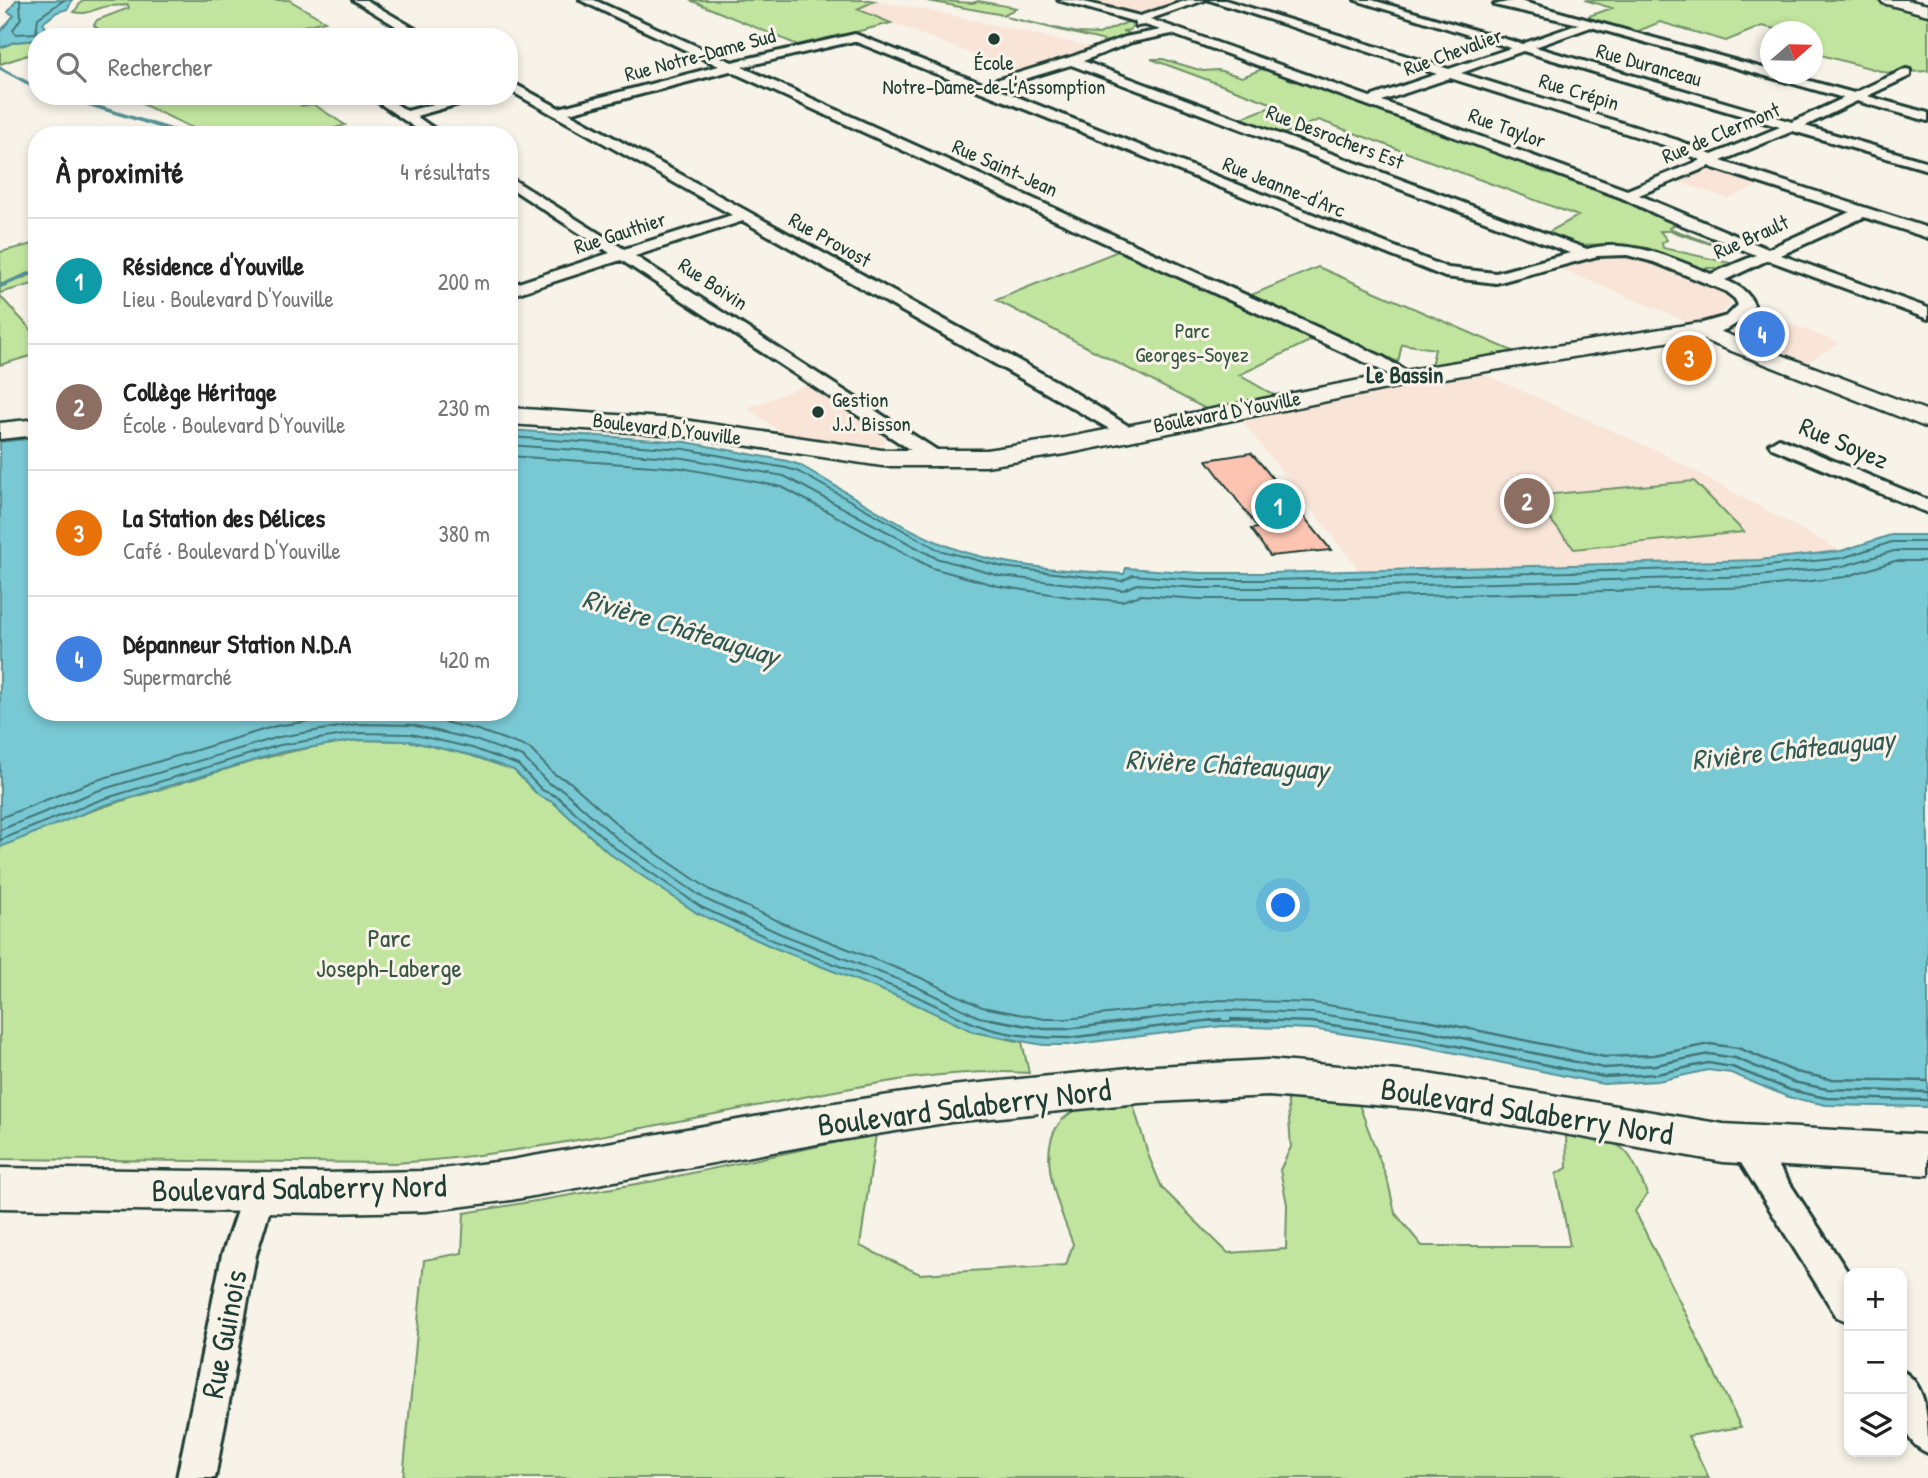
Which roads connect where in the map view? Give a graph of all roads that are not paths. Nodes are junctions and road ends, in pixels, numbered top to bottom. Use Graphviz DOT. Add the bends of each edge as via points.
graph roads {
  1 [pos="358,0"];
  2 [pos="585,0"];
  3 [pos="1063,0"];
  4 [pos="1200,0"];
  5 [pos="1214,0"];
  6 [pos="1360,0"];
  7 [pos="1888,0"];
  8 [pos="1904,0"];
  9 [pos="1928,7"];
  10 [pos="1534,10"];
  11 [pos="1142,21"];
  12 [pos="1587,24"];
  13 [pos="407,28"];
  14 [pos="1175,31"];
  15 [pos="852,37"];
  16 [pos="1129,39"];
  17 [pos="1522,48"];
  18 [pos="1071,61"];
  19 [pos="729,66"];
  20 [pos="1449,73"];
  21 [pos="1906,73"];
  22 [pos="982,88"];
  23 [pos="518,92"];
  24 [pos="1855,97"];
  25 [pos="1371,101"];
  26 [pos="389,105"];
  27 [pos="445,105"];
  28 [pos="558,112"];
  29 [pos="405,115"];
  30 [pos="1928,117"];
  31 [pos="422,126"];
  32 [pos="1791,126"];
  33 [pos="1710,160"];
  34 [pos="1928,166"];
  35 [pos="518,187"];
  36 [pos="1627,195"];
  37 [pos="1863,212"];
  38 [pos="743,216"];
  39 [pos="1928,233"];
  40 [pos="1583,253"];
  41 [pos="624,254"];
  42 [pos="1769,254"];
  43 [pos="1712,280"];
  44 [pos="518,288"];
  45 [pos="1928,314"];
  46 [pos="1698,330"];
  47 [pos="1405,378"];
  48 [pos="518,417"];
  49 [pos="1928,420"];
  50 [pos="891,427"];
  51 [pos="28,428"];
  52 [pos="0,431"];
  53 [pos="1129,432"];
  54 [pos="1779,444"];
  55 [pos="882,458"];
  56 [pos="939,460"];
  57 [pos="1928,507"];
  58 [pos="1747,1145"];
  59 [pos="1928,1155"];
  60 [pos="0,1188"];
  61 [pos="259,1192"];
  62 [pos="1844,1297"];
  63 [pos="1905,1394"];
  64 [pos="1928,1434"];
  65 [pos="196,1478"];
  1 -- 13 [label="street"];
  2 -- 19 [label="street, Rue Saint-Jean"];
  3 -- 11 [label="street, Rue Taylor"];
  4 -- 11 [label="street"];
  5 -- 20 [label="street, Rue Crépin"];
  6 -- 17 [label="street, Rue Duranceau"];
  7 -- 9 [label="street"];
  8 -- 9 [label="street"];
  10 -- 12 [label="street"];
  11 -- 14 [label="street, Rue Taylor"];
  11 -- 16 [label="street"];
  12 -- 17 [label="street, Rue Chevalier"];
  12 -- 24 [label="street"];
  14 -- 16 [label="street"];
  14 -- 25 [label="street, Rue Taylor"];
  15 -- 19 [label="street, Rue Notre-Dame Sud"];
  15 -- 22 [label="street, Rue Jeanne-d'Arc"];
  16 -- 18 [label="street"];
  17 -- 20 [label="street, Rue Chevalier"];
  17 -- 32 [label="street, Rue Duranceau"];
  18 -- 22 [label="street"];
  18 -- 40 [label="street, Rue Desrochers Est"];
  19 -- 28 [label="street, Rue Notre-Dame Sud"];
  19 -- 47 [label="street, Rue Saint-Jean" via="1370,357"];
  20 -- 25 [label="street, Rue Chevalier"];
  20 -- 33 [label="street, Rue Crépin" via="1672,143"];
  21 -- 24 [label="street, Rue de Clermont"];
  22 -- 40 [label="street, Rue Jeanne-d'Arc" via="1445,272 1496,278"];
  23 -- 28 [label="street, Rue Provost"];
  24 -- 30 [label="street"];
  24 -- 32 [label="street, Rue de Clermont"];
  25 -- 36 [label="street, Rue Taylor"];
  26 -- 29 [label="street"];
  27 -- 29 [label="street"];
  28 -- 38 [label="street, Rue Provost"];
  29 -- 31 [label="street"];
  32 -- 33 [label="street, Rue de Clermont"];
  32 -- 34 [label="street, Rue Duranceau"];
  33 -- 36 [label="street, Rue de Clermont"];
  33 -- 37 [label="street, Rue Crépin"];
  35 -- 41 [label="street, Rue Boivin"];
  36 -- 42 [label="street, Rue Taylor"];
  37 -- 39 [label="street, Rue Crépin"];
  37 -- 42 [label="street, Rue Brault"];
  38 -- 41 [label="street, Rue Gauthier"];
  38 -- 53 [label="street, Rue Provost"];
  40 -- 43 [label="street, Rue Jeanne-d'Arc" via="1634,251"];
  41 -- 44 [label="street, Rue Gauthier"];
  41 -- 50 [label="street, Rue Boivin"];
  42 -- 43 [label="street, Rue Brault"];
  42 -- 45 [label="street, Rue Taylor"];
  43 -- 46 [label="street, Rue Brault" via="1738,292 1746,305 1733,320"];
  46 -- 47 [label="street, Boulevard D'Youville"];
  46 -- 49 [label="street, Boulevard D'Youville"];
  47 -- 53 [label="street, Boulevard D'Youville"];
  48 -- 55 [label="street, Boulevard D'Youville" via="677,427"];
  50 -- 55 [label="street" via="898,442"];
  50 -- 56 [label="street, Rue Boivin"];
  51 -- 52 [label="street"];
  53 -- 56 [label="street, Boulevard D'Youville" via="1034,452"];
  54 -- 57 [label="street, Rue Soyez"];
  55 -- 56 [label="street, Boulevard D'Youville"];
  58 -- 59 [label="street, Boulevard Salaberry Nord"];
  58 -- 61 [label="street, Boulevard Salaberry Nord" via="1402,1088 1307,1079 1236,1079 940,1106 437,1190"];
  58 -- 62 [label="street"];
  60 -- 61 [label="street, Boulevard Salaberry Nord"];
  61 -- 65 [label="street, Rue Guinois" via="239,1255"];
  63 -- 64 [label="street"];
}
